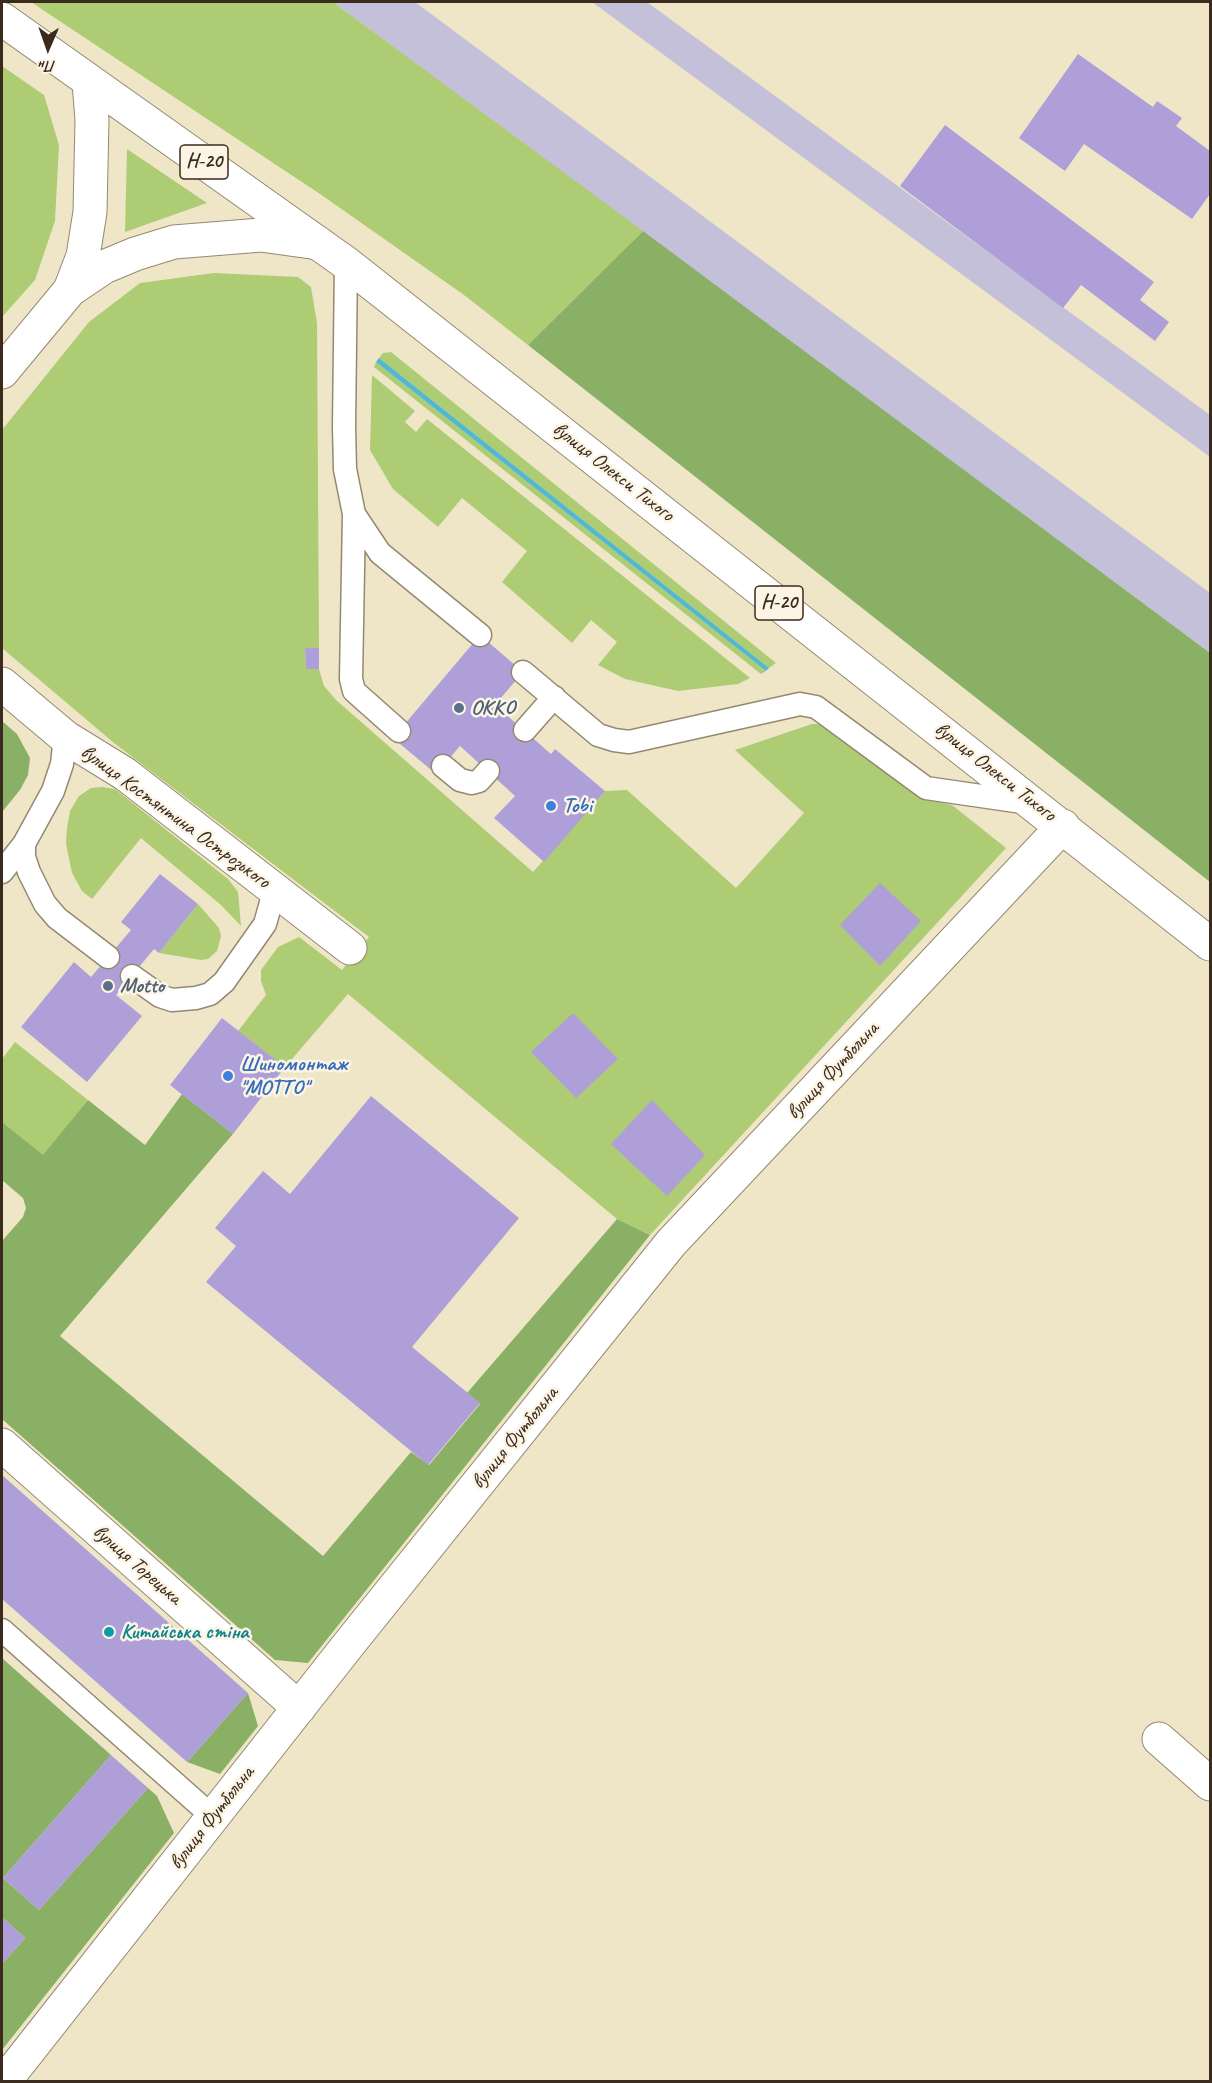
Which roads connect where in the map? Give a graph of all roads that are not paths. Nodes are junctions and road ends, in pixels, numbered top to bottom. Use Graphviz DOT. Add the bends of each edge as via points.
graph roads {
  1 [pos="2,19"];
  2 [pos="89,82"];
  3 [pos="318,243"];
  4 [pos="346,263"];
  5 [pos="70,290"];
  6 [pos="2,372"];
  7 [pos="354,514"];
  8 [pos="480,635"];
  9 [pos="523,672"];
  10 [pos="2,684"];
  11 [pos="554,697"];
  12 [pos="525,730"];
  13 [pos="399,731"];
  14 [pos="65,737"];
  15 [pos="442,766"];
  16 [pos="488,771"];
  17 [pos="1035,804"];
  18 [pos="1063,826"];
  19 [pos="24,844"];
  20 [pos="2,872"];
  21 [pos="270,886"];
  22 [pos="1210,944"];
  23 [pos="350,948"];
  24 [pos="108,957"];
  25 [pos="132,976"];
  26 [pos="2,1445"];
  27 [pos="2,1630"];
  28 [pos="299,1708"];
  29 [pos="1159,1739"];
  30 [pos="1210,1784"];
  31 [pos="213,1817"];
  32 [pos="4,2082"];
  1 -- 2 [label="street, вулиця Олекси Тихого / Н-20"];
  2 -- 3 [label="street, вулиця Олекси Тихого / Н-20"];
  2 -- 5 [label="street" via="90,212 83,256"];
  3 -- 4 [label="street, вулиця Олекси Тихого / Н-20"];
  3 -- 5 [label="street" via="261,235 174,242 104,267"];
  4 -- 7 [label="lane" via="345,469"];
  4 -- 17 [label="street, вулиця Олекси Тихого / Н-20"];
  5 -- 6 [label="street"];
  7 -- 8 [label="lane" via="380,553"];
  7 -- 13 [label="lane" via="352,685 366,703"];
  9 -- 11 [label="lane"];
  10 -- 14 [label="street, вулиця Костянтина Острозького"];
  11 -- 12 [label="lane"];
  11 -- 17 [label="lane" via="598,735 629,742 800,704 816,707 926,788"];
  14 -- 19 [label="lane" via="56,784"];
  14 -- 21 [label="street, вулиця Костянтина Острозького" via="125,774"];
  15 -- 16 [label="lane" via="471,783"];
  17 -- 18 [label="street, вулиця Олекси Тихого / Н-20"];
  18 -- 22 [label="street, вулиця Олекси Тихого / Н-20"];
  18 -- 28 [label="street, вулиця Футбольна" via="671,1243"];
  19 -- 20 [label="lane"];
  19 -- 24 [label="lane" via="29,872 45,904"];
  21 -- 23 [label="street, вулиця Костянтина Острозького"];
  21 -- 25 [label="lane" via="272,899 265,924 224,982 210,994 172,1000"];
  26 -- 28 [label="street, вулиця Торецька"];
  27 -- 31 [label="lane"];
  28 -- 31 [label="street, вулиця Футбольна"];
  29 -- 30 [label="street"];
  31 -- 32 [label="street, вулиця Футбольна"];
}
